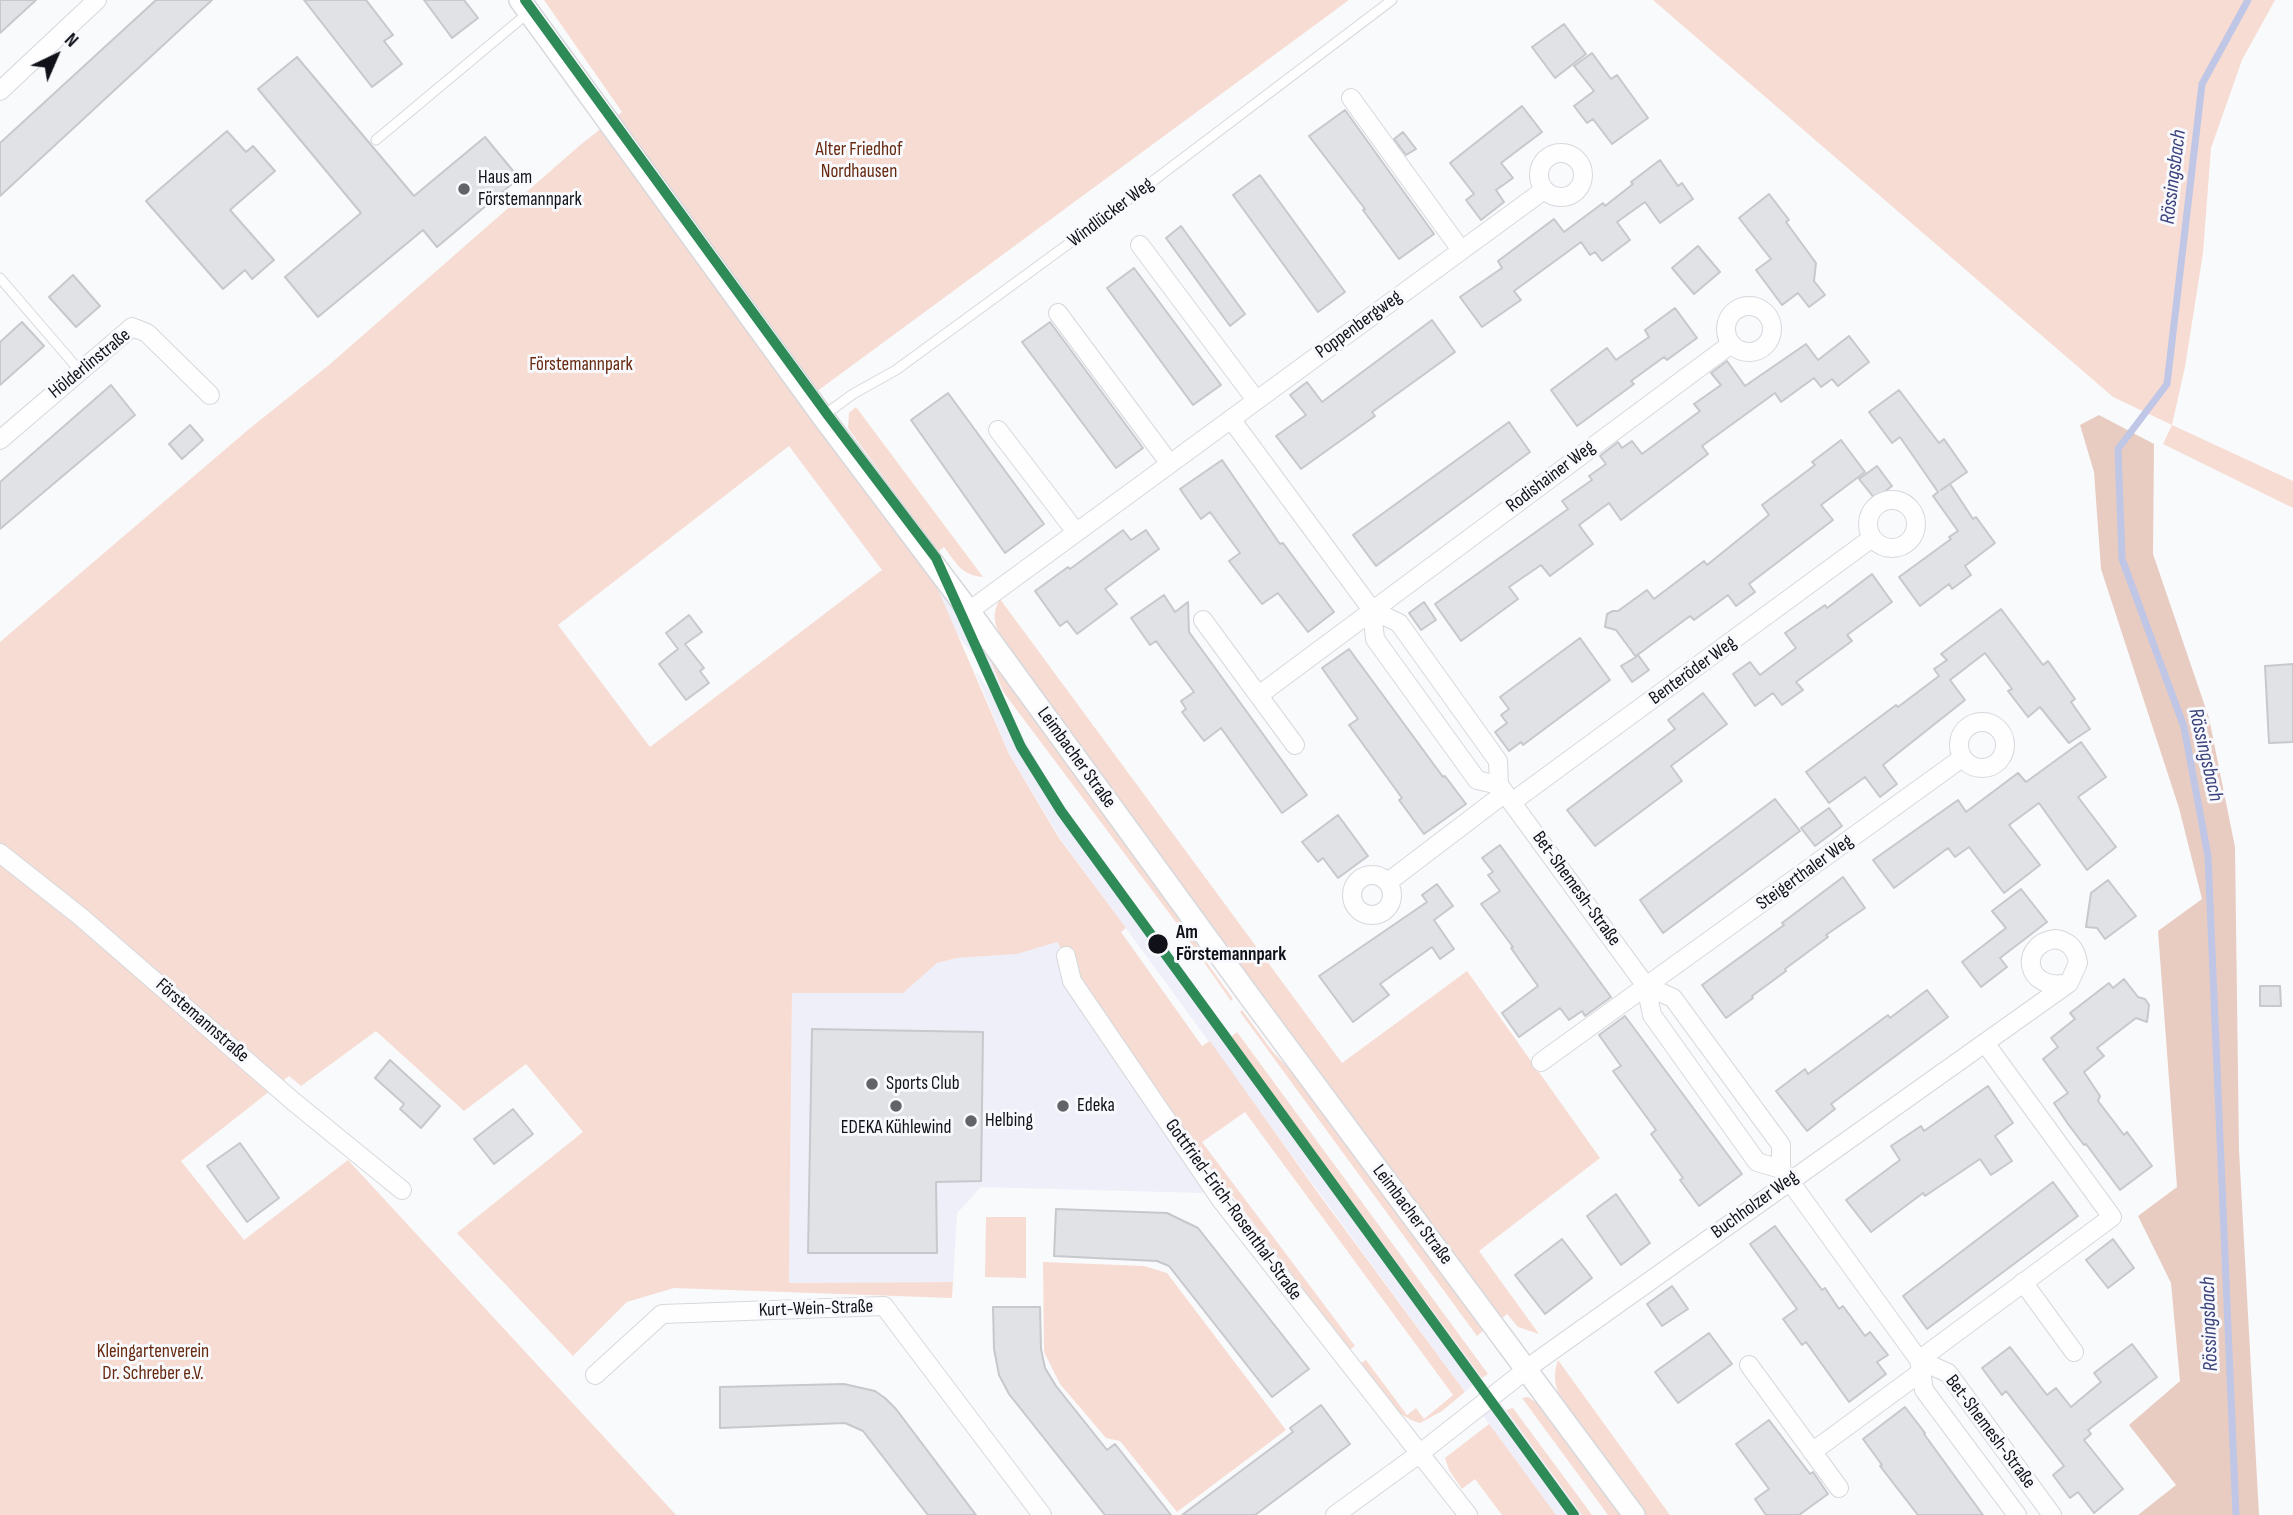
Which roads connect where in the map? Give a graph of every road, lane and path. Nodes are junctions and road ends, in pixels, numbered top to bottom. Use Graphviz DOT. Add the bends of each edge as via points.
graph roads {
  1 [pos="97,0"];
  2 [pos="1392,0"];
  3 [pos="525,6"];
  4 [pos="4,81"];
  5 [pos="1351,98"];
  6 [pos="376,139"];
  7 [pos="1544,190"];
  8 [pos="1140,245"];
  9 [pos="1461,250"];
  10 [pos="0,278"];
  11 [pos="1058,313"];
  12 [pos="1731,344"];
  13 [pos="79,370"];
  14 [pos="210,395"];
  15 [pos="1256,400"];
  16 [pos="823,416"];
  17 [pos="1231,419"];
  18 [pos="998,430"];
  19 [pos="0,440"];
  20 [pos="1170,464"];
  21 [pos="1076,532"];
  22 [pos="1872,538"];
  23 [pos="1372,610"];
  24 [pos="969,611"];
  25 [pos="1203,620"];
  26 [pos="1259,695"];
  27 [pos="1295,745"];
  28 [pos="1962,758"];
  29 [pos="1506,793"];
  30 [pos="0,853"];
  31 [pos="1388,882"];
  32 [pos="1066,956"];
  33 [pos="2069,984"];
  34 [pos="1646,986"];
  35 [pos="1985,1043"];
  36 [pos="1541,1062"];
  37 [pos="1785,1175"];
  38 [pos="402,1190"];
  39 [pos="2023,1282"];
  40 [pos="2074,1352"];
  41 [pos="1749,1365"];
  42 [pos="1920,1366"];
  43 [pos="1527,1369"];
  44 [pos="595,1376"];
  45 [pos="1812,1452"];
  46 [pos="1419,1454"];
  47 [pos="1839,1488"];
  48 [pos="1042,1515"];
  49 [pos="1335,1515"];
  50 [pos="1468,1515"];
  51 [pos="1634,1515"];
  52 [pos="2017,1515"];
  53 [pos="2052,1515"];
  1 -- 4 [label="street"];
  2 -- 16 [label="lane, Windlücker Weg" via="896,370"];
  3 -- 6 [label="lane"];
  3 -- 16 [label="street, Leimbacher Straße"];
  5 -- 9 [label="street"];
  7 -- 9 [label="street, Poppenbergweg"];
  8 -- 15 [label="street"];
  9 -- 15 [label="street, Poppenbergweg"];
  10 -- 13 [label="lane"];
  11 -- 20 [label="street"];
  12 -- 23 [label="street, Rodishainer Weg"];
  13 -- 14 [label="street, Hölderlinstraße" via="132,327 147,332"];
  13 -- 19 [label="street, Hölderlinstraße"];
  15 -- 17 [label="street, Poppenbergweg"];
  16 -- 24 [label="street, Leimbacher Straße"];
  17 -- 20 [label="street, Poppenbergweg"];
  17 -- 23 [label="street, Bet-Shemesh-Straße"];
  18 -- 21 [label="street"];
  20 -- 21 [label="street, Poppenbergweg"];
  21 -- 24 [label="street, Poppenbergweg"];
  22 -- 29 [label="street, Benteröder Weg"];
  23 -- 26 [label="street"];
  23 -- 29 [label="street, Bet-Shemesh-Straße" via="1399,623 1498,761"];
  23 -- 29 [label="street, Bet-Shemesh-Straße" via="1375,639 1477,780"];
  24 -- 43 [label="street, Leimbacher Straße"];
  25 -- 26 [label="street"];
  26 -- 27 [label="street"];
  28 -- 34 [label="street, Steigerthaler Weg"];
  29 -- 31 [label="street"];
  29 -- 34 [label="street, Bet-Shemesh-Straße"];
  30 -- 38 [label="street, Förstemannstraße"];
  32 -- 46 [label="street, Gottfried-Erich-Rosenthal-Straße" via="1072,981 1221,1200"];
  33 -- 35 [label="street, Buchholzer Weg"];
  34 -- 36 [label="street"];
  34 -- 37 [label="street, Bet-Shemesh-Straße" via="1652,1016 1756,1162"];
  34 -- 37 [label="street, Bet-Shemesh-Straße" via="1674,998 1781,1145"];
  35 -- 37 [label="street, Buchholzer Weg"];
  35 -- 39 [label="street" via="2112,1216"];
  37 -- 42 [label="street, Bet-Shemesh-Straße"];
  37 -- 43 [label="street, Buchholzer Weg"];
  39 -- 40 [label="street"];
  39 -- 42 [label="street"];
  41 -- 45 [label="street"];
  42 -- 45 [label="street, Bet-Shemesh-Straße"];
  42 -- 52 [label="street, Bet-Shemesh-Straße" via="1924,1390"];
  42 -- 53 [label="street, Bet-Shemesh-Straße" via="1948,1373"];
  43 -- 46 [label="street, Buchholzer Weg"];
  43 -- 51 [label="street, Leimbacher Straße"];
  44 -- 48 [label="street, Kurt-Wein-Straße" via="662,1314 884,1306"];
  45 -- 47 [label="street"];
  46 -- 49 [label="street, Buchholzer Weg"];
  46 -- 50 [label="street, Gottfried-Erich-Rosenthal-Straße"];
}
